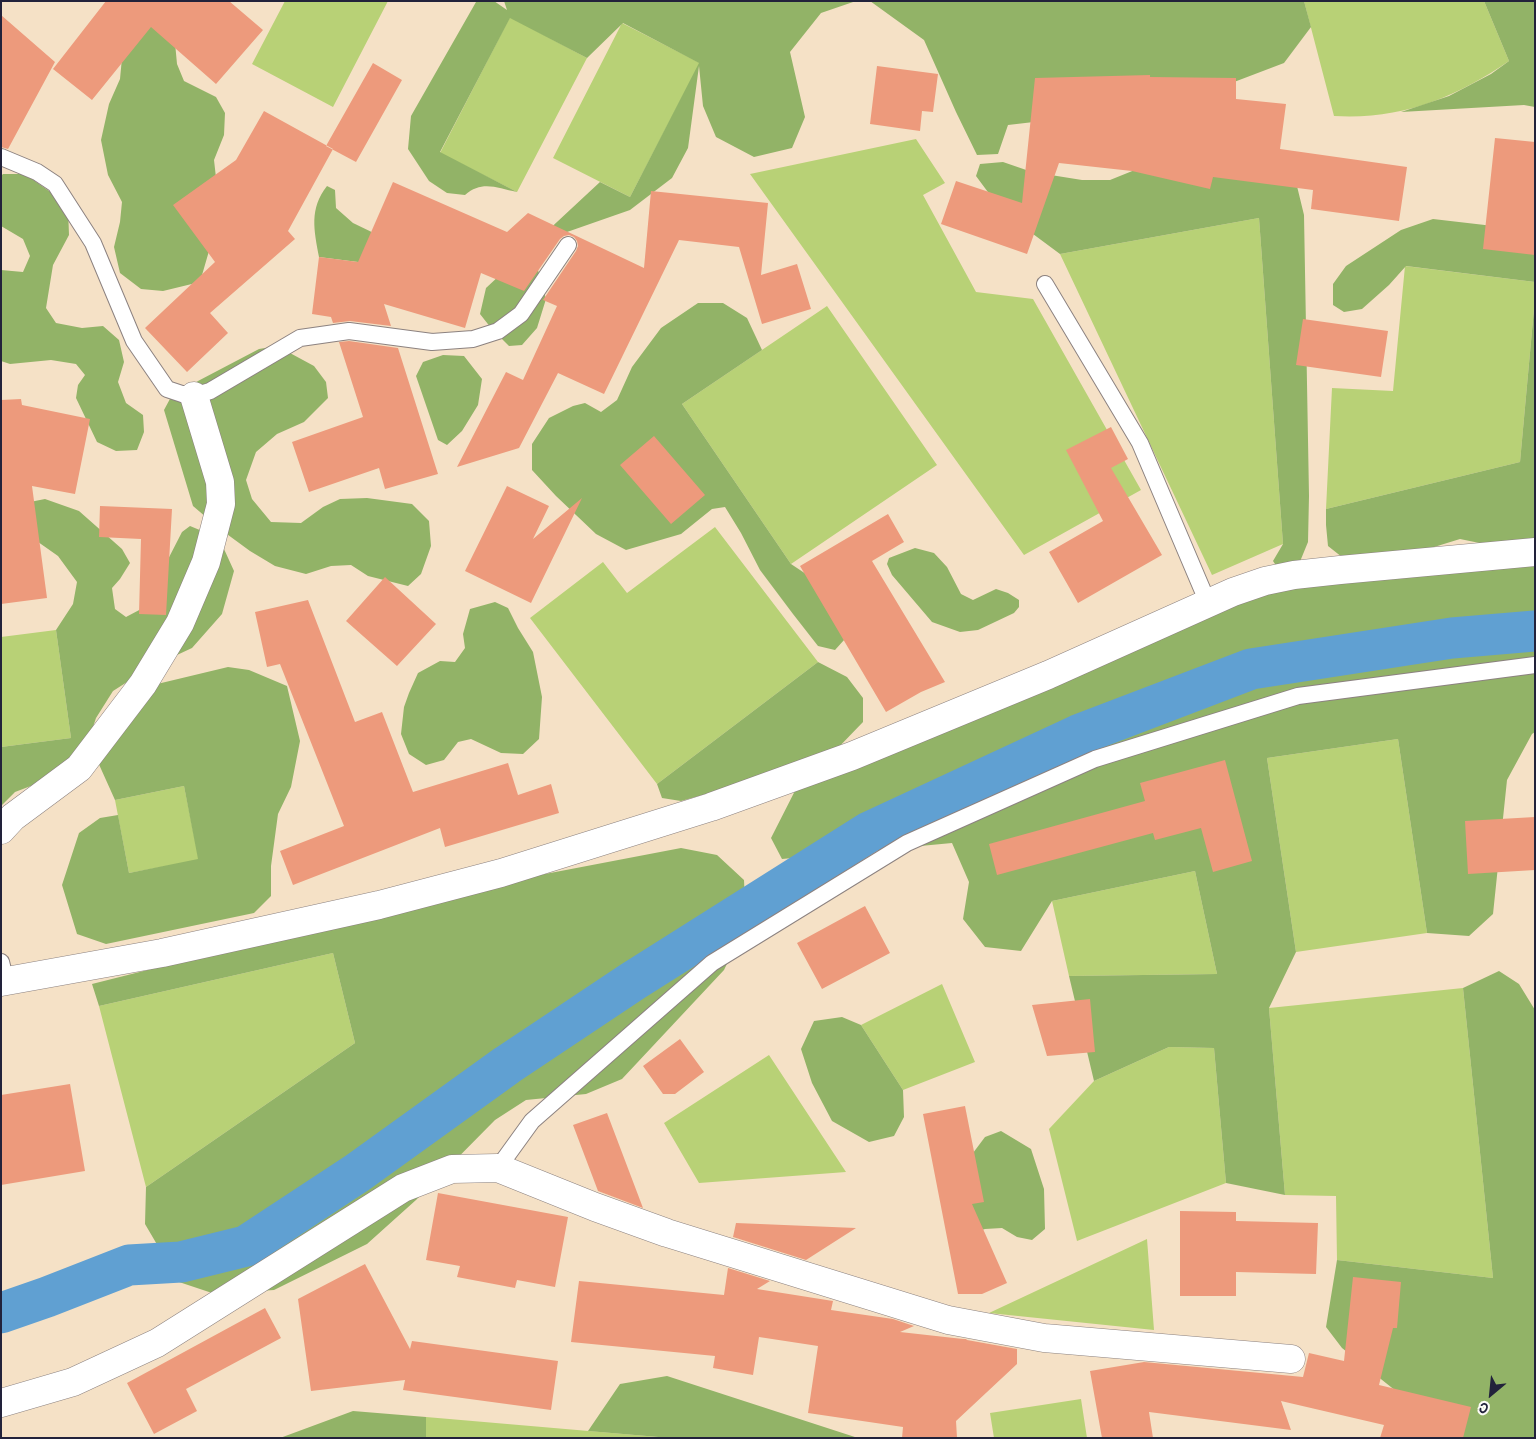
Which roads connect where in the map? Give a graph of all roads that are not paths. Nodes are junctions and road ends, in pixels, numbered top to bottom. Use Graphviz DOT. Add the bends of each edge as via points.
graph roads {
  1 [pos="1,157"];
  2 [pos="568,245"];
  3 [pos="1045,284"];
  4 [pos="194,396"];
  5 [pos="1535,552"];
  6 [pos="1208,603"];
  7 [pos="1535,665"];
  8 [pos="1,830"];
  9 [pos="3,975"];
  10 [pos="498,1168"];
  11 [pos="1291,1359"];
  12 [pos="1,1402"];
  1 -- 4 [label="lane" via="37,172 55,184 93,243 134,341 168,389"];
  2 -- 4 [label="lane" via="521,314 498,331 473,339 432,342 349,331 300,338 210,391"];
  3 -- 6 [label="lane" via="1140,443"];
  4 -- 8 [label="street" via="220,482 221,504 206,562 180,623 143,684 79,768 13,817"];
  5 -- 6 [label="street" via="1294,575 1265,581"];
  6 -- 9 [label="street" via="1048,675 852,756 693,813 501,873 379,905 162,953"];
  7 -- 10 [label="lane" via="1298,696 1095,759 907,843 712,963 532,1121"];
  10 -- 11 [label="street" via="667,1233 948,1320 1044,1338"];
  10 -- 12 [label="street" via="452,1170 403,1188 157,1343 73,1382"];
}
